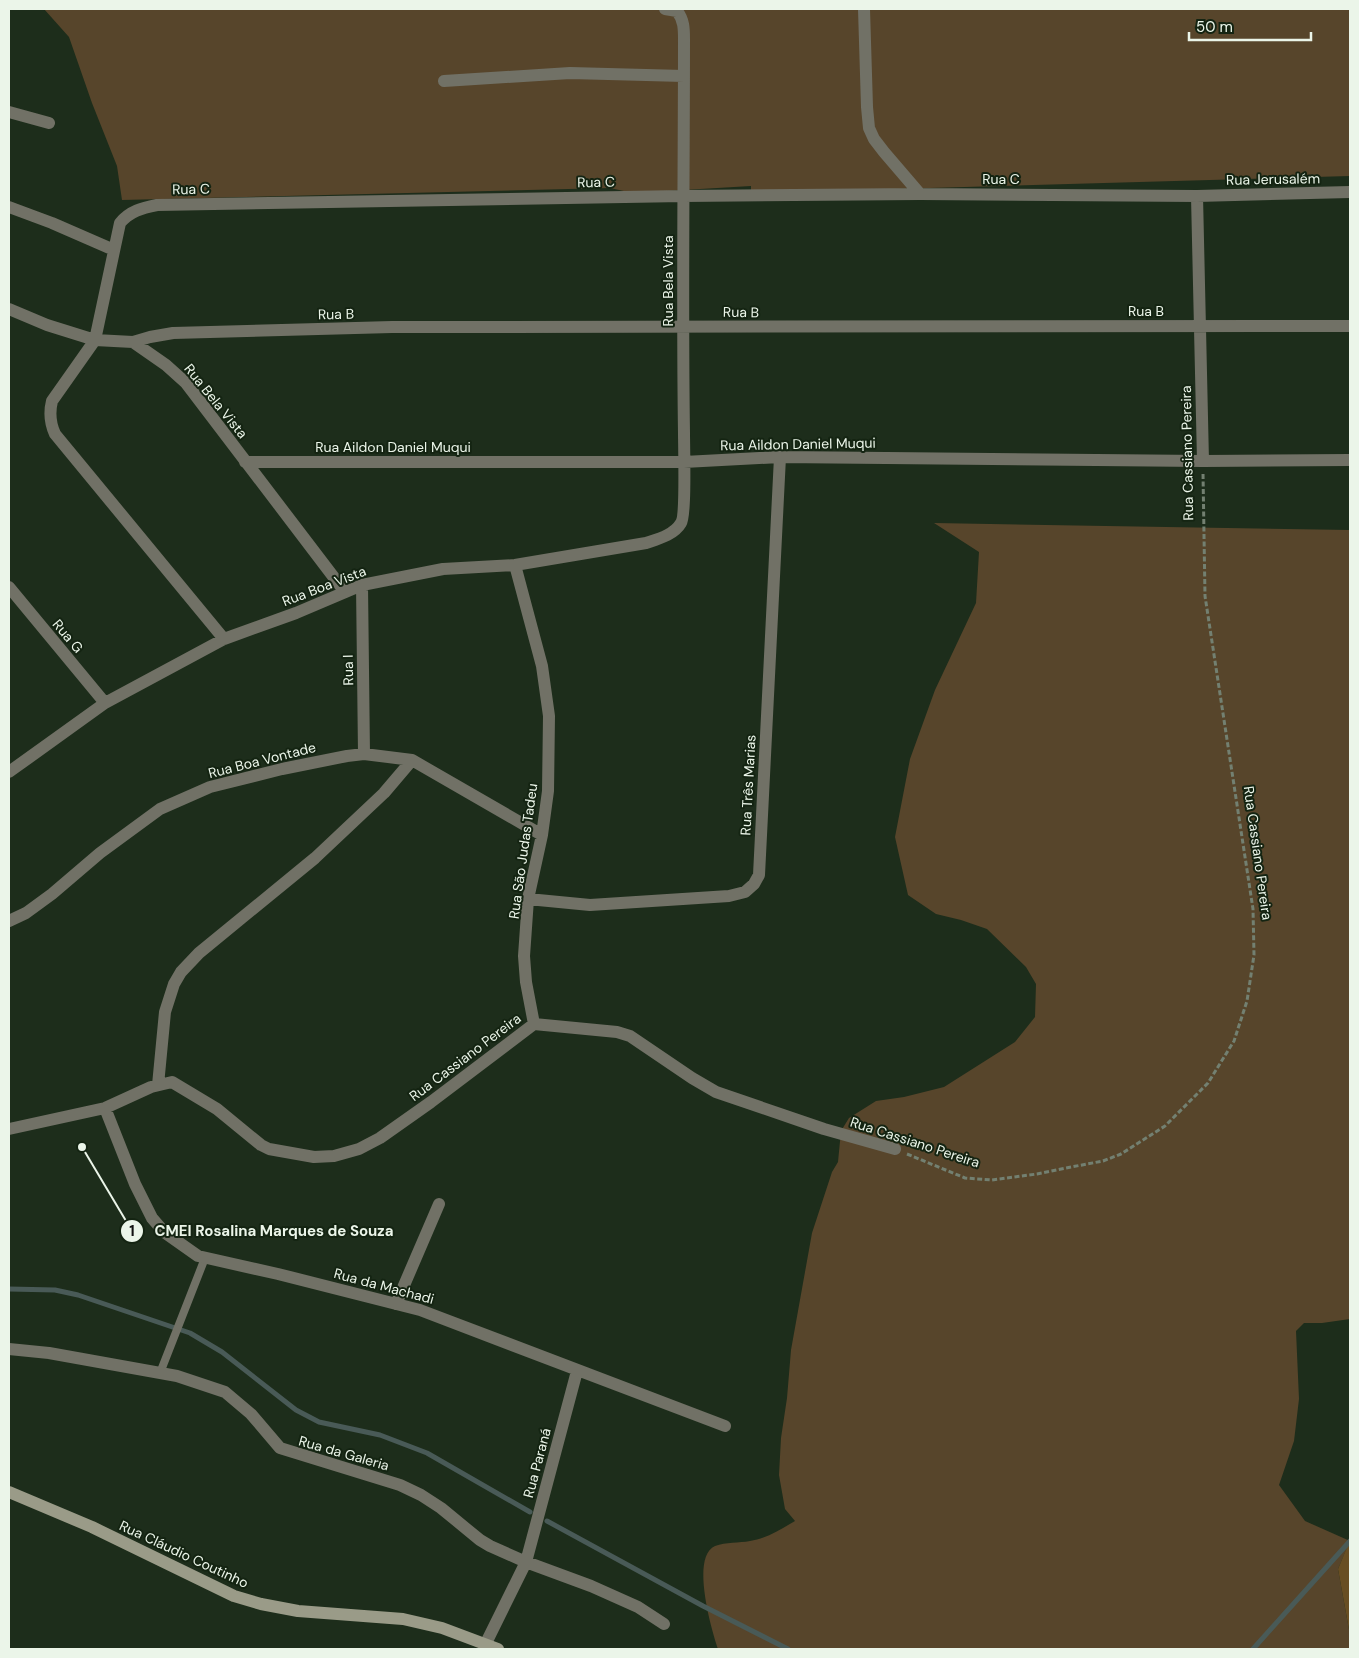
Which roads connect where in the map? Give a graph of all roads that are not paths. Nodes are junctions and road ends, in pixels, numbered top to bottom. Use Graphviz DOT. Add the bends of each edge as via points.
graph roads {
  1 [pos="664,9"];
  2 [pos="864,9"];
  3 [pos="684,76"];
  4 [pos="444,81"];
  5 [pos="9,112"];
  6 [pos="49,123"];
  7 [pos="1350,192"];
  8 [pos="920,194"];
  9 [pos="683,196"];
  10 [pos="1197,196"];
  11 [pos="9,207"];
  12 [pos="114,250"];
  13 [pos="9,309"];
  14 [pos="1199,325"];
  15 [pos="682,326"];
  16 [pos="1350,326"];
  17 [pos="95,340"];
  18 [pos="133,342"];
  19 [pos="780,457"];
  20 [pos="1350,460"];
  21 [pos="245,462"];
  22 [pos="684,462"];
  23 [pos="1203,462"];
  24 [pos="682,522"];
  25 [pos="515,565"];
  26 [pos="362,585"];
  27 [pos="9,587"];
  28 [pos="345,592"];
  29 [pos="224,639"];
  30 [pos="105,703"];
  31 [pos="364,754"];
  32 [pos="412,760"];
  33 [pos="11,767"];
  34 [pos="542,835"];
  35 [pos="528,899"];
  36 [pos="9,921"];
  37 [pos="534,1024"];
  38 [pos="158,1085"];
  39 [pos="105,1108"];
  40 [pos="9,1129"];
  41 [pos="895,1149"];
  42 [pos="439,1204"];
  43 [pos="205,1258"];
  44 [pos="396,1304"];
  45 [pos="9,1349"];
  46 [pos="577,1371"];
  47 [pos="160,1373"];
  48 [pos="725,1426"];
  49 [pos="9,1492"];
  50 [pos="526,1562"];
  51 [pos="664,1624"];
  52 [pos="486,1643"];
  53 [pos="498,1649"];
  1 -- 3 [label="street, Rua Bela Vista" via="677,11 681,17"];
  2 -- 8 [label="street" via="869,128 874,140"];
  3 -- 4 [label="street" via="570,73"];
  3 -- 9 [label="street, Rua Bela Vista"];
  5 -- 6 [label="street"];
  7 -- 10 [label="street, Rua Jerusalém"];
  8 -- 9 [label="street, Rua C"];
  8 -- 10 [label="street, Rua C"];
  9 -- 12 [label="street, Rua C" via="157,205 136,210 124,218"];
  9 -- 15 [label="street, Rua Bela Vista"];
  10 -- 14 [label="street, Rua Cassiano Pereira"];
  11 -- 12 [label="street"];
  12 -- 17 [label="street, Rua C"];
  13 -- 17 [label="street"];
  14 -- 15 [label="street, Rua B"];
  14 -- 16 [label="street, Rua B"];
  14 -- 23 [label="street, Rua Cassiano Pereira"];
  15 -- 18 [label="street, Rua B" via="392,327 197,332 162,334"];
  15 -- 22 [label="street, Rua Bela Vista"];
  17 -- 18 [label="street"];
  17 -- 29 [label="street" via="52,401 52,428"];
  18 -- 21 [label="street, Rua Bela Vista" via="186,383"];
  19 -- 22 [label="street, Rua Aildon Daniel Muqui"];
  19 -- 23 [label="street, Rua Aildon Daniel Muqui"];
  19 -- 35 [label="street, Rua Três Marias" via="759,875 754,884 744,892 729,896 648,902 590,905"];
  20 -- 23 [label="street, Rua Aildon Daniel Muqui"];
  21 -- 22 [label="street, Rua Aildon Daniel Muqui"];
  21 -- 28 [label="street, Rua Bela Vista"];
  22 -- 24 [label="street, Rua Bela Vista"];
  24 -- 25 [label="street, Rua Boa Vista" via="676,530 646,543"];
  25 -- 26 [label="street, Rua Boa Vista" via="443,570"];
  25 -- 34 [label="street, Rua São Judas Tadeu" via="542,666 549,716 548,791"];
  26 -- 28 [label="street, Rua Boa Vista"];
  26 -- 31 [label="street, Rua I"];
  27 -- 30 [label="street, Rua G"];
  28 -- 29 [label="street, Rua Boa Vista"];
  29 -- 30 [label="street, Rua Boa Vista"];
  30 -- 33 [label="street, Rua Boa Vista"];
  31 -- 32 [label="street, Rua Boa Vontade"];
  31 -- 36 [label="street, Rua Boa Vontade" via="282,769 210,787 168,805 100,853 52,894"];
  32 -- 34 [label="street, Rua Boa Vontade"];
  32 -- 38 [label="street" via="384,793 315,858 199,953 182,972 174,984 165,1012"];
  34 -- 35 [label="street, Rua São Judas Tadeu"];
  35 -- 37 [label="street, Rua São Judas Tadeu" via="524,956"];
  37 -- 38 [label="street, Rua Cassiano Pereira" via="380,1138 359,1149 334,1156 314,1157 270,1149 218,1109 172,1082"];
  37 -- 41 [label="street, Rua Cassiano Pereira" via="630,1036 716,1092"];
  38 -- 39 [label="street, Rua Cassiano Pereira"];
  39 -- 40 [label="street, Rua Cassiano Pereira"];
  39 -- 43 [label="street, Rua da Machadi" via="152,1218 189,1251"];
  42 -- 44 [label="street"];
  43 -- 44 [label="street, Rua da Machadi"];
  43 -- 47 [label="lane"];
  44 -- 46 [label="street, Rua da Machadi" via="433,1315"];
  45 -- 47 [label="street, Rua da Galeria"];
  46 -- 48 [label="street, Rua da Machadi"];
  46 -- 50 [label="street, Rua Paraná"];
  47 -- 50 [label="street, Rua da Galeria" via="224,1392 251,1414 280,1448 400,1484 441,1508 480,1540"];
  49 -- 52 [label="street, Rua Cláudio Coutinho" via="92,1527 247,1601 298,1610 403,1619"];
  50 -- 51 [label="street, Rua da Galeria" via="638,1607"];
  50 -- 52 [label="street, Rua Paraná"];
  52 -- 53 [label="street, Rua Cláudio Coutinho"];
}
